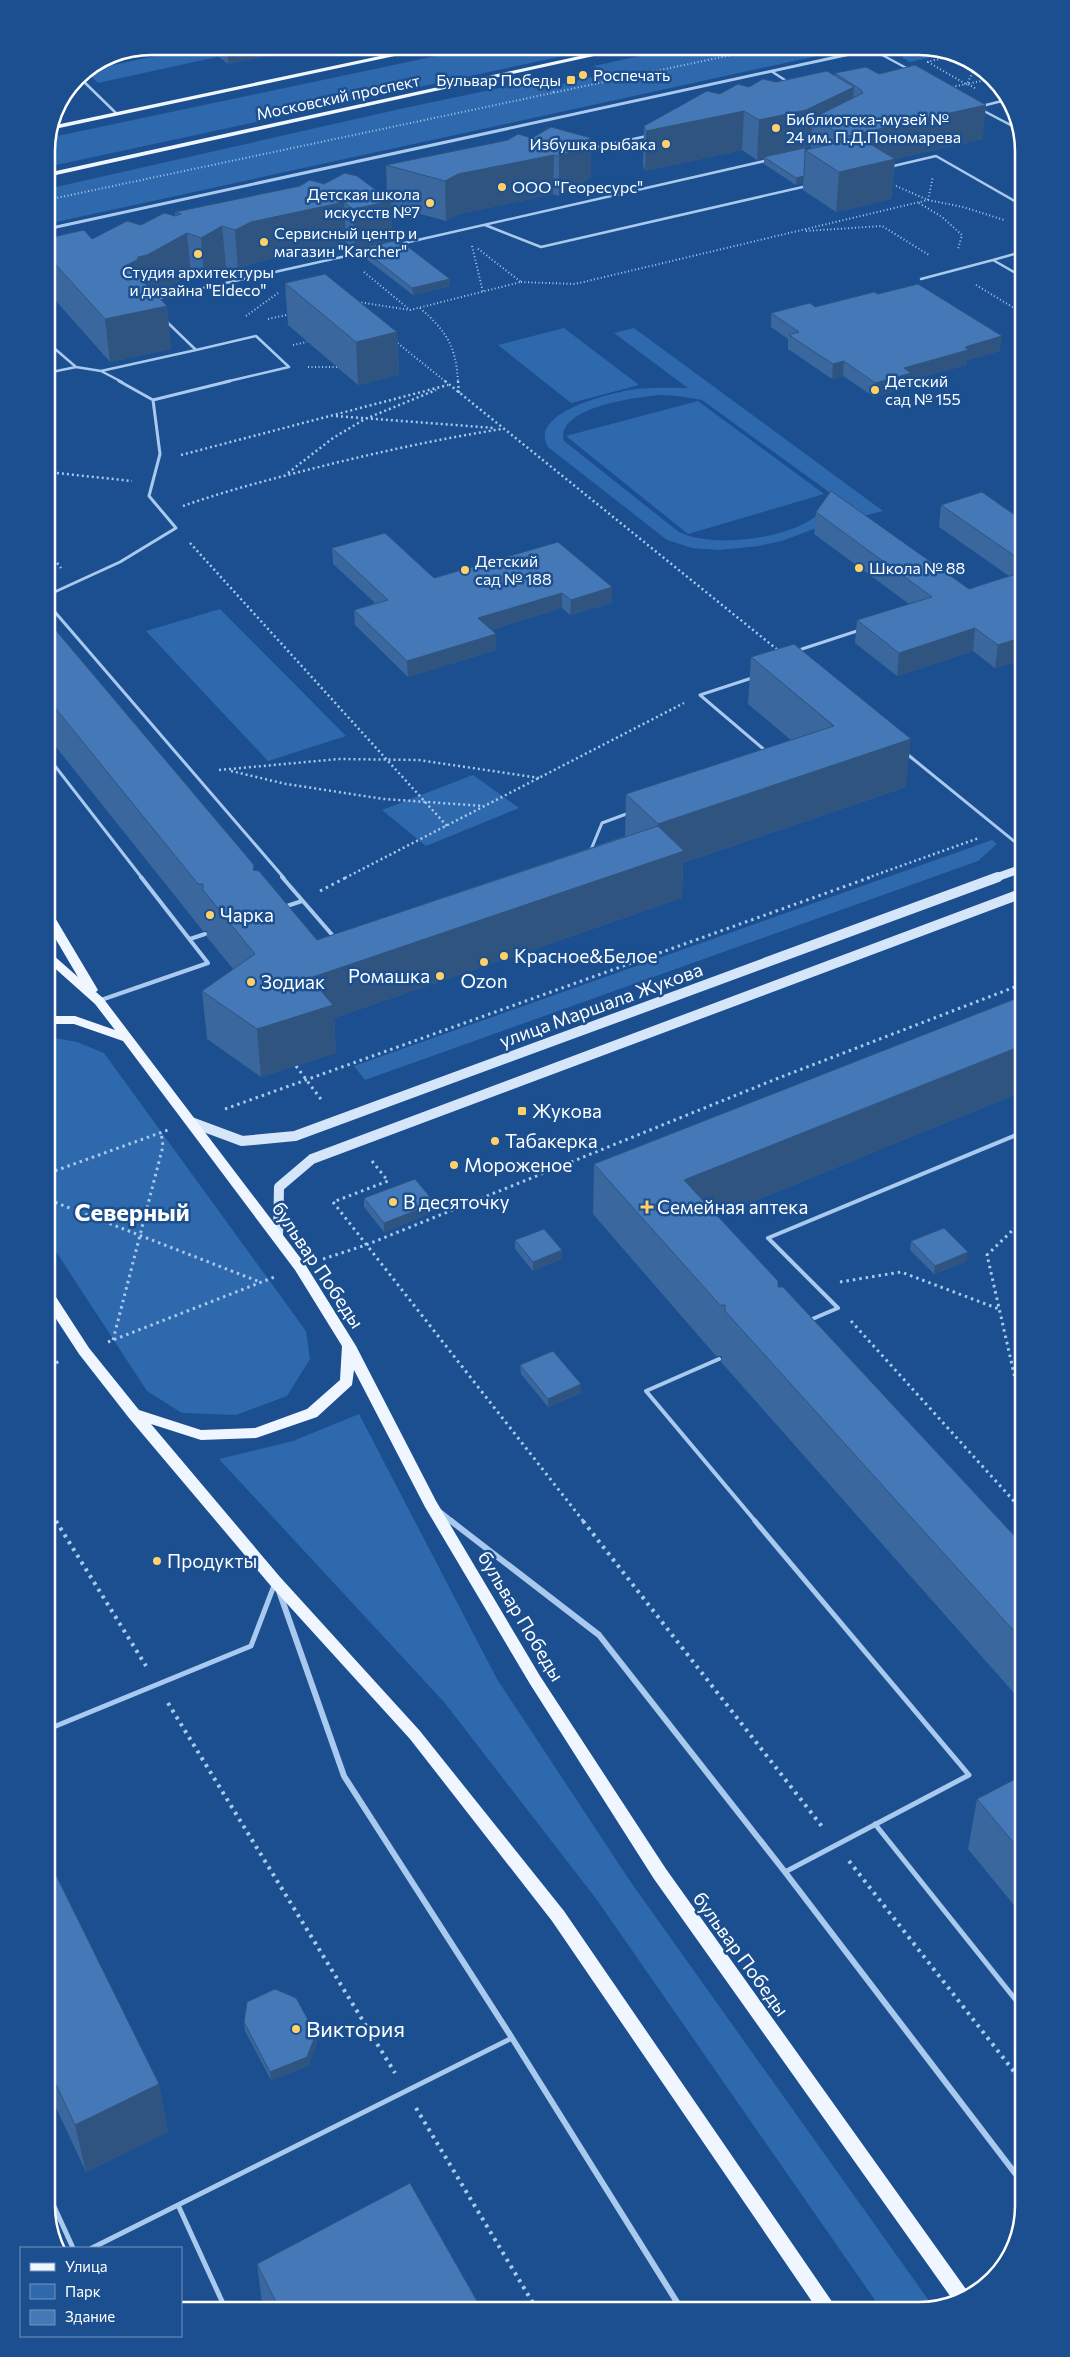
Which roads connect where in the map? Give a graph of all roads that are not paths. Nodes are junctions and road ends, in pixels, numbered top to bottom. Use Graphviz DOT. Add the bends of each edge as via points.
graph roads {
  1 [pos="380,55"];
  2 [pos="393,55"];
  3 [pos="595,55"];
  4 [pos="849,55"];
  5 [pos="882,55"];
  6 [pos="383,57"];
  7 [pos="771,71"];
  8 [pos="85,82"];
  9 [pos="794,86"];
  10 [pos="945,89"];
  11 [pos="1001,101"];
  12 [pos="117,114"];
  13 [pos="58,126"];
  14 [pos="1012,126"];
  15 [pos="651,135"];
  16 [pos="586,150"];
  17 [pos="775,159"];
  18 [pos="887,167"];
  19 [pos="55,173"];
  20 [pos="807,186"];
  21 [pos="1015,201"];
  22 [pos="484,225"];
  23 [pos="55,227"];
  24 [pos="398,244"];
  25 [pos="370,250"];
  26 [pos="1015,254"];
  27 [pos="993,260"];
  28 [pos="1015,273"];
  29 [pos="921,279"];
  30 [pos="154,299"];
  31 [pos="164,319"];
  32 [pos="55,349"];
  33 [pos="196,350"];
  34 [pos="76,366"];
  35 [pos="55,371"];
  36 [pos="101,372"];
  37 [pos="153,400"];
  38 [pos="55,592"];
  39 [pos="55,612"];
  40 [pos="866,628"];
  41 [pos="795,664"];
  42 [pos="757,676"];
  43 [pos="902,750"];
  44 [pos="771,755"];
  45 [pos="55,766"];
  46 [pos="636,811"];
  47 [pos="1015,842"];
  48 [pos="588,856"];
  49 [pos="1015,871"];
  50 [pos="1015,896"];
  51 [pos="302,901"];
  52 [pos="277,909"];
  53 [pos="55,928"];
  54 [pos="205,934"];
  55 [pos="190,939"];
  56 [pos="337,942"];
  57 [pos="55,962"];
  58 [pos="99,1001"];
  59 [pos="55,1020"];
  60 [pos="128,1039"];
  61 [pos="191,1122"];
  62 [pos="1015,1135"];
  63 [pos="278,1236"];
  64 [pos="55,1305"];
  65 [pos="803,1323"];
  66 [pos="349,1346"];
  67 [pos="719,1359"];
  68 [pos="134,1414"];
  69 [pos="430,1503"];
  70 [pos="276,1581"];
  71 [pos="55,1726"];
  72 [pos="875,1824"];
  73 [pos="786,1872"];
  74 [pos="1015,1999"];
  75 [pos="512,2038"];
  76 [pos="1015,2173"];
  77 [pos="178,2205"];
  78 [pos="55,2209"];
  79 [pos="73,2247"];
  80 [pos="94,2247"];
  81 [pos="959,2293"];
  82 [pos="222,2302"];
  83 [pos="677,2302"];
  84 [pos="823,2302"];
  1 -- 6 [label="lane"];
  2 -- 6 [label="main road, Московский проспект"];
  3 -- 19 [label="main road, Московский проспект"];
  4 -- 7 [label="street"];
  5 -- 10 [label="lane"];
  6 -- 12 [label="main road, Московский проспект"];
  7 -- 9 [label="lane"];
  7 -- 23 [label="street"];
  8 -- 12 [label="lane"];
  11 -- 14 [label="lane" via="978,107"];
  12 -- 13 [label="main road, Московский проспект"];
  15 -- 16 [label="lane"];
  17 -- 22 [label="lane"];
  18 -- 21 [label="lane" via="936,156"];
  20 -- 22 [label="lane" via="541,247"];
  22 -- 24 [label="lane"];
  25 -- 30 [label="lane"];
  26 -- 27 [label="lane"];
  27 -- 28 [label="lane"];
  27 -- 29 [label="lane"];
  31 -- 33 [label="lane"];
  32 -- 34 [label="lane"];
  33 -- 36 [label="lane"];
  33 -- 37 [label="lane" via="256,336 289,367"];
  34 -- 35 [label="lane"];
  34 -- 36 [label="lane"];
  36 -- 37 [label="lane"];
  37 -- 38 [label="lane" via="160,454 149,496 176,528 120,562"];
  39 -- 51 [label="lane"];
  40 -- 41 [label="lane" via="802,649"];
  42 -- 44 [label="lane" via="700,695"];
  43 -- 47 [label="lane"];
  45 -- 55 [label="lane"];
  46 -- 48 [label="lane" via="602,822"];
  49 -- 61 [label="street, улица Маршала Жукова" via="295,1136 242,1141"];
  50 -- 63 [label="street" via="312,1159 279,1187"];
  51 -- 52 [label="lane"];
  51 -- 56 [label="lane"];
  53 -- 58 [label="main road"];
  54 -- 55 [label="lane"];
  55 -- 58 [label="lane" via="208,963"];
  57 -- 58 [label="main road, бульвар Победы"];
  58 -- 60 [label="main road, бульвар Победы"];
  59 -- 60 [label="main road" via="75,1020"];
  60 -- 61 [label="main road, бульвар Победы"];
  61 -- 63 [label="main road, бульвар Победы"];
  62 -- 65 [label="lane" via="768,1238 838,1308"];
  63 -- 66 [label="main road, бульвар Победы"];
  64 -- 68 [label="main road" via="84,1351"];
  66 -- 68 [label="main road" via="347,1382 312,1413 256,1433 202,1435"];
  66 -- 69 [label="main road, бульвар Победы"];
  67 -- 72 [label="lane" via="646,1391 969,1775"];
  68 -- 70 [label="main road"];
  69 -- 73 [label="street" via="599,1635"];
  69 -- 81 [label="main road, бульвар Победы" via="534,1680 660,1874"];
  70 -- 71 [label="lane" via="251,1646"];
  70 -- 75 [label="street" via="344,1776"];
  70 -- 84 [label="main road" via="415,1736 558,1916"];
  72 -- 73 [label="lane"];
  72 -- 74 [label="lane"];
  73 -- 76 [label="street"];
  75 -- 77 [label="lane"];
  75 -- 83 [label="street"];
  77 -- 80 [label="lane"];
  77 -- 82 [label="lane"];
  78 -- 79 [label="lane"];
}
